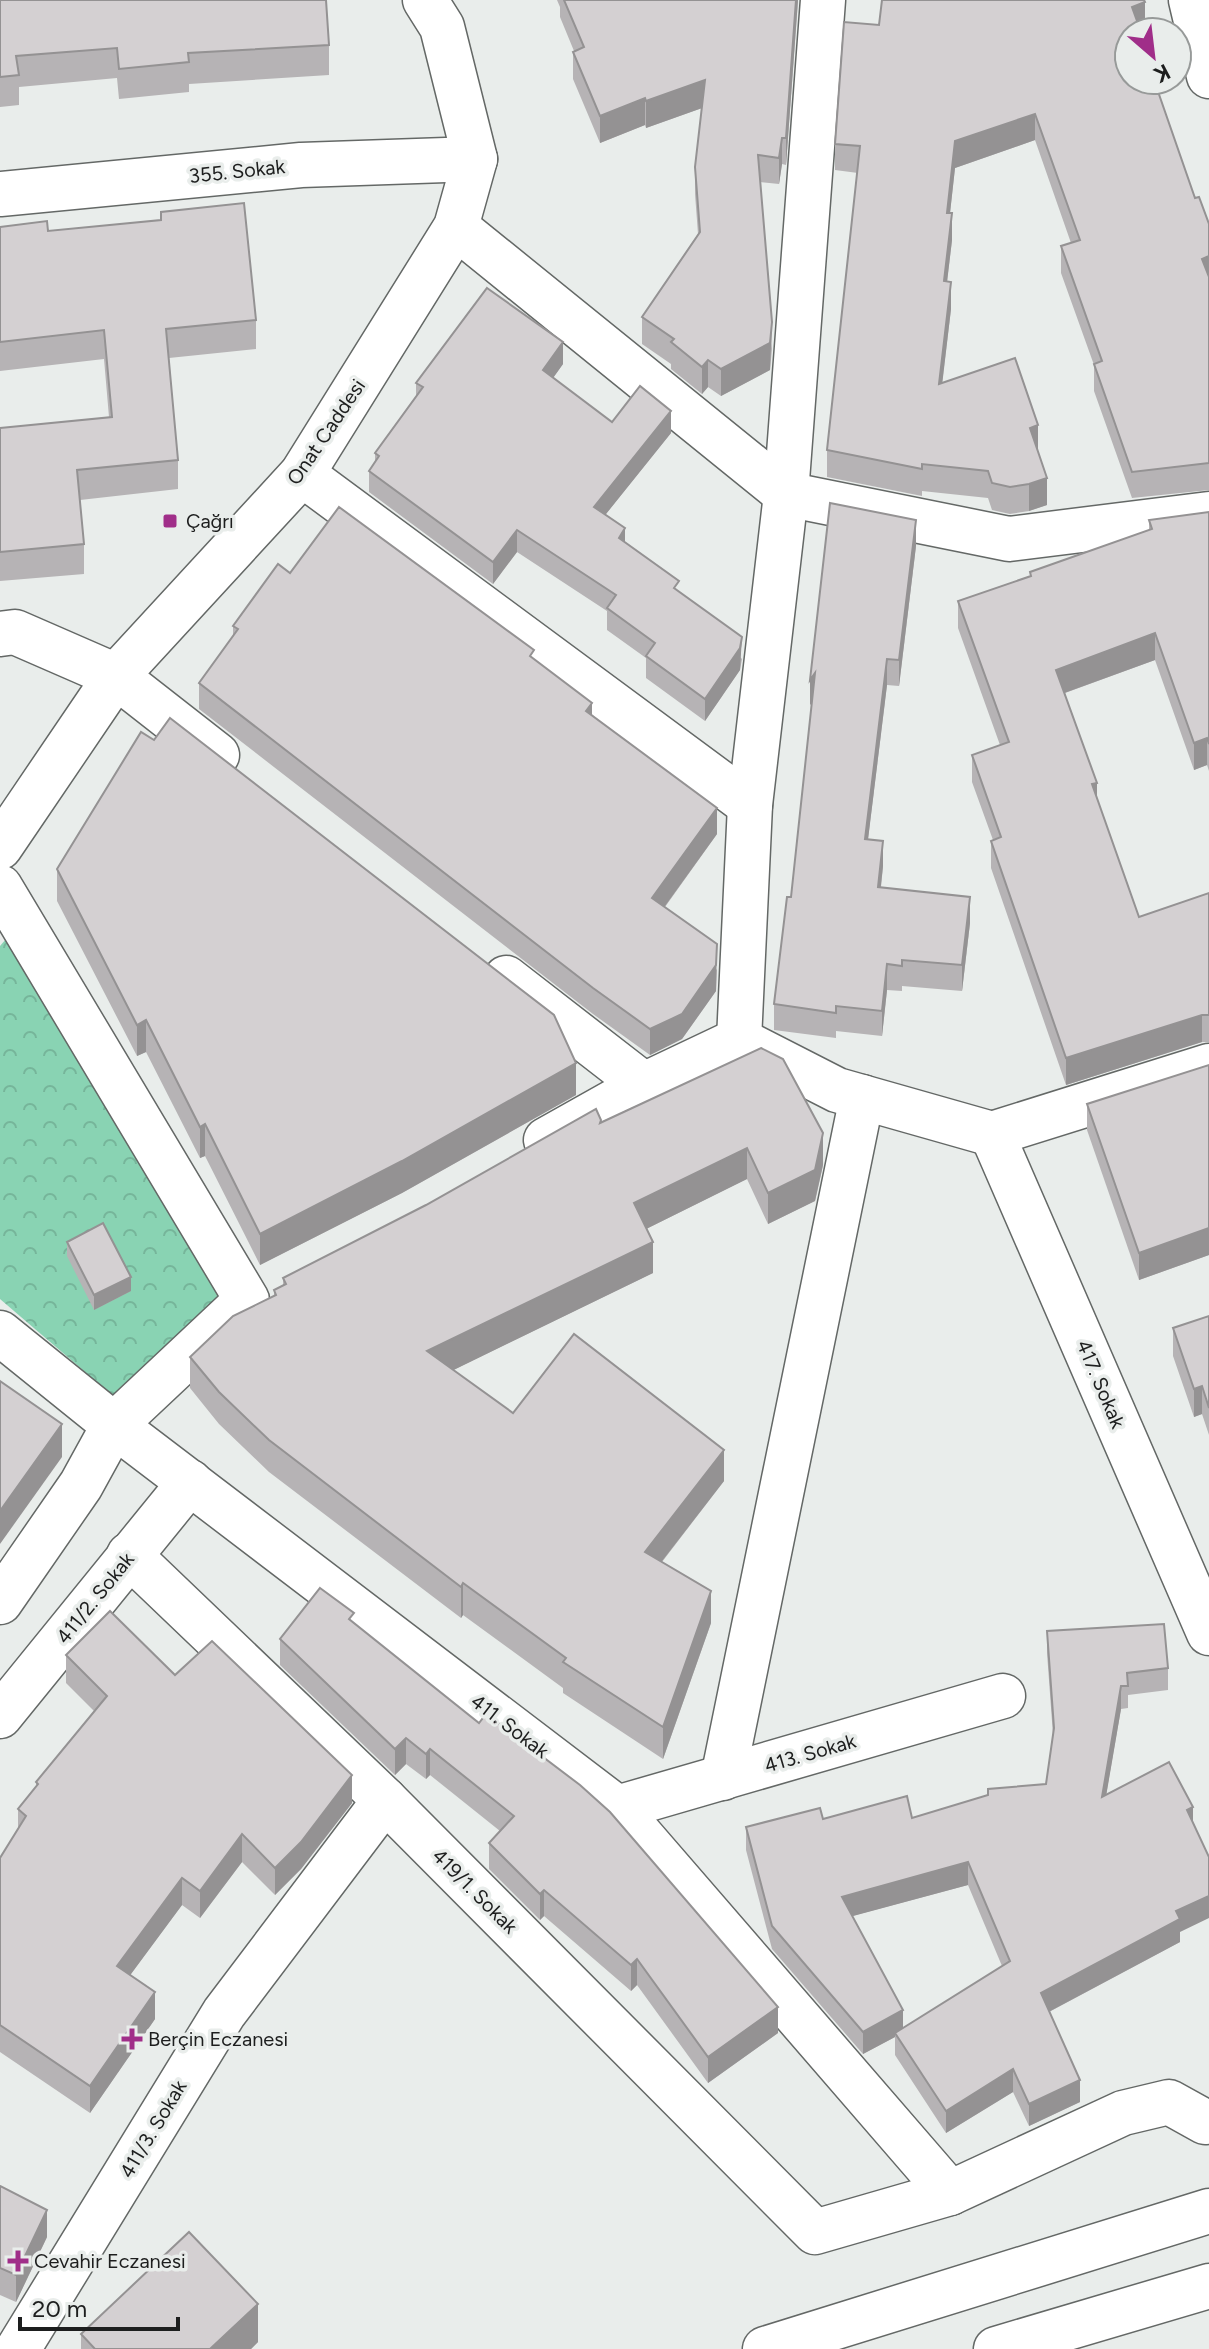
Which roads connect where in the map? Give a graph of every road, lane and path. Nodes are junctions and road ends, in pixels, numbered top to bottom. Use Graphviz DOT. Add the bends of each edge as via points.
graph roads {
  1 [pos="425,0"];
  2 [pos="823,0"];
  3 [pos="1191,0"];
  4 [pos="1209,76"];
  5 [pos="475,159"];
  6 [pos="0,194"];
  7 [pos="456,227"];
  8 [pos="302,474"];
  9 [pos="786,494"];
  10 [pos="1209,514"];
  11 [pos="0,634"];
  12 [pos="116,676"];
  13 [pos="254,783"];
  14 [pos="750,805"];
  15 [pos="0,847"];
  16 [pos="0,887"];
  17 [pos="480,959"];
  18 [pos="739,1040"];
  19 [pos="1209,1066"];
  20 [pos="644,1085"];
  21 [pos="862,1097"];
  22 [pos="992,1134"];
  23 [pos="509,1162"];
  24 [pos="289,1279"];
  25 [pos="247,1300"];
  26 [pos="0,1333"];
  27 [pos="114,1425"];
  28 [pos="190,1482"];
  29 [pos="129,1555"];
  30 [pos="0,1602"];
  31 [pos="1209,1633"];
  32 [pos="1003,1696"];
  33 [pos="0,1716"];
  34 [pos="723,1778"];
  35 [pos="385,1800"];
  36 [pos="617,1808"];
  37 [pos="1208,2112"];
  38 [pos="950,2193"];
  39 [pos="1209,2211"];
  40 [pos="1209,2286"];
  41 [pos="0,2341"];
  42 [pos="15,2349"];
  43 [pos="765,2349"];
  44 [pos="996,2349"];
  1 -- 5 [label="street, Onat Caddesi" via="442,27"];
  2 -- 9 [label="street"];
  3 -- 4 [label="street"];
  5 -- 6 [label="street, 355. Sokak" via="301,165"];
  5 -- 7 [label="street, Onat Caddesi"];
  7 -- 8 [label="street, Onat Caddesi"];
  7 -- 9 [label="street"];
  8 -- 12 [label="street, Onat Caddesi"];
  8 -- 14 [label="street"];
  9 -- 10 [label="street" via="1009,539"];
  9 -- 14 [label="street"];
  11 -- 12 [label="street" via="15,632"];
  12 -- 13 [label="street"];
  12 -- 15 [label="street, Onat Caddesi"];
  14 -- 18 [label="street"];
  16 -- 25 [label="street"];
  17 -- 20 [label="street"];
  18 -- 20 [label="street"];
  18 -- 21 [label="street" via="837,1090"];
  19 -- 22 [label="street"];
  20 -- 23 [label="street"];
  21 -- 22 [label="street"];
  21 -- 34 [label="street"];
  22 -- 31 [label="street, 417. Sokak"];
  24 -- 25 [label="street"];
  25 -- 27 [label="street"];
  26 -- 27 [label="street, 411. Sokak"];
  27 -- 28 [label="street, 411. Sokak"];
  27 -- 30 [label="street" via="81,1485"];
  28 -- 29 [label="street, 411/2. Sokak"];
  28 -- 36 [label="street, 411. Sokak"];
  29 -- 33 [label="street, 411/2. Sokak"];
  29 -- 35 [label="street, 419/1. Sokak"];
  32 -- 34 [label="street, 413. Sokak"];
  34 -- 36 [label="street, 413. Sokak"];
  35 -- 38 [label="street, 419/1. Sokak" via="815,2232"];
  35 -- 42 [label="street, 411/3. Sokak" via="224,2013"];
  36 -- 38 [label="street, 411. Sokak"];
  37 -- 38 [label="street" via="1169,2102 1123,2113"];
  39 -- 43 [label="street"];
  40 -- 44 [label="street"];
  41 -- 42 [label="street"];
}
